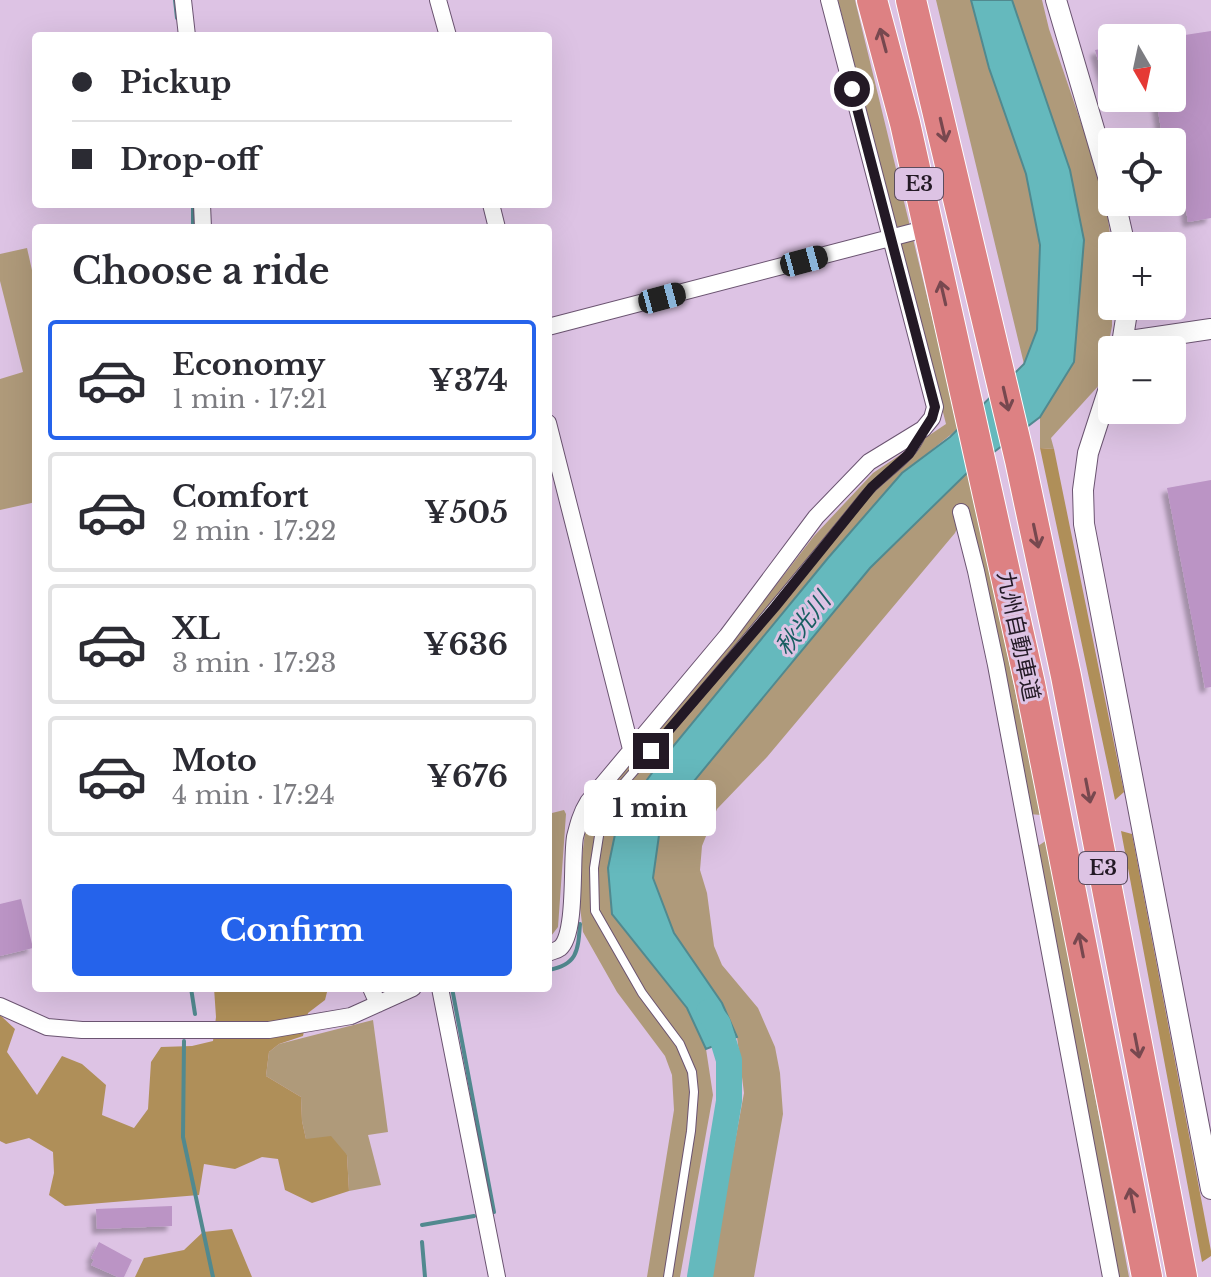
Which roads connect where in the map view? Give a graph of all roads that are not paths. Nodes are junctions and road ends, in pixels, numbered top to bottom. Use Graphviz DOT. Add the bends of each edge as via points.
graph roads {
  1 [pos="183,0"];
  2 [pos="438,0"];
  3 [pos="829,0"];
  4 [pos="872,0"];
  5 [pos="911,0"];
  6 [pos="1056,0"];
  7 [pos="187,32"];
  8 [pos="447,32"];
  9 [pos="1098,142"];
  10 [pos="913,232"];
  11 [pos="889,239"];
  12 [pos="552,326"];
  13 [pos="1211,329"];
  14 [pos="1174,336"];
  15 [pos="1098,422"];
  16 [pos="923,429"];
  17 [pos="552,439"];
  18 [pos="961,512"];
  19 [pos="631,749"];
  20 [pos="552,951"];
  21 [pos="373,992"];
  22 [pos="404,992"];
  23 [pos="441,992"];
  24 [pos="378,1004"];
  25 [pos="0,1006"];
  26 [pos="1211,1189"];
  27 [pos="497,1277"];
  28 [pos="668,1277"];
  29 [pos="1111,1277"];
  30 [pos="1147,1277"];
  31 [pos="1182,1277"];
  1 -- 7 [label="street"];
  2 -- 8 [label="street"];
  3 -- 11 [label="street"];
  30 -- 4 [label="highway, 九州自動車道 / E3, one-way" via="1033,700 905,123"];
  5 -- 31 [label="highway, 九州自動車道 / E3, one-way" via="1066,676"];
  6 -- 9 [label="street"];
  10 -- 11 [label="street"];
  11 -- 12 [label="street"];
  11 -- 16 [label="street" via="935,407"];
  13 -- 14 [label="street"];
  15 -- 26 [label="street" via="1088,453 1084,524"];
  16 -- 19 [label="street" via="869,462 816,517 727,636"];
  16 -- 28 [label="lane" via="909,454 872,487 611,798 601,823 595,911 642,993 680,1044 692,1072 691,1131"];
  17 -- 19 [label="street"];
  18 -- 29 [label="street" via="999,680"];
  19 -- 20 [label="street" via="582,811 575,839 571,916 566,939"];
  21 -- 24 [label="street"];
  22 -- 24 [label="street"];
  23 -- 27 [label="street"];
  24 -- 25 [label="street" via="321,1022 206,1031 47,1027"];
}
